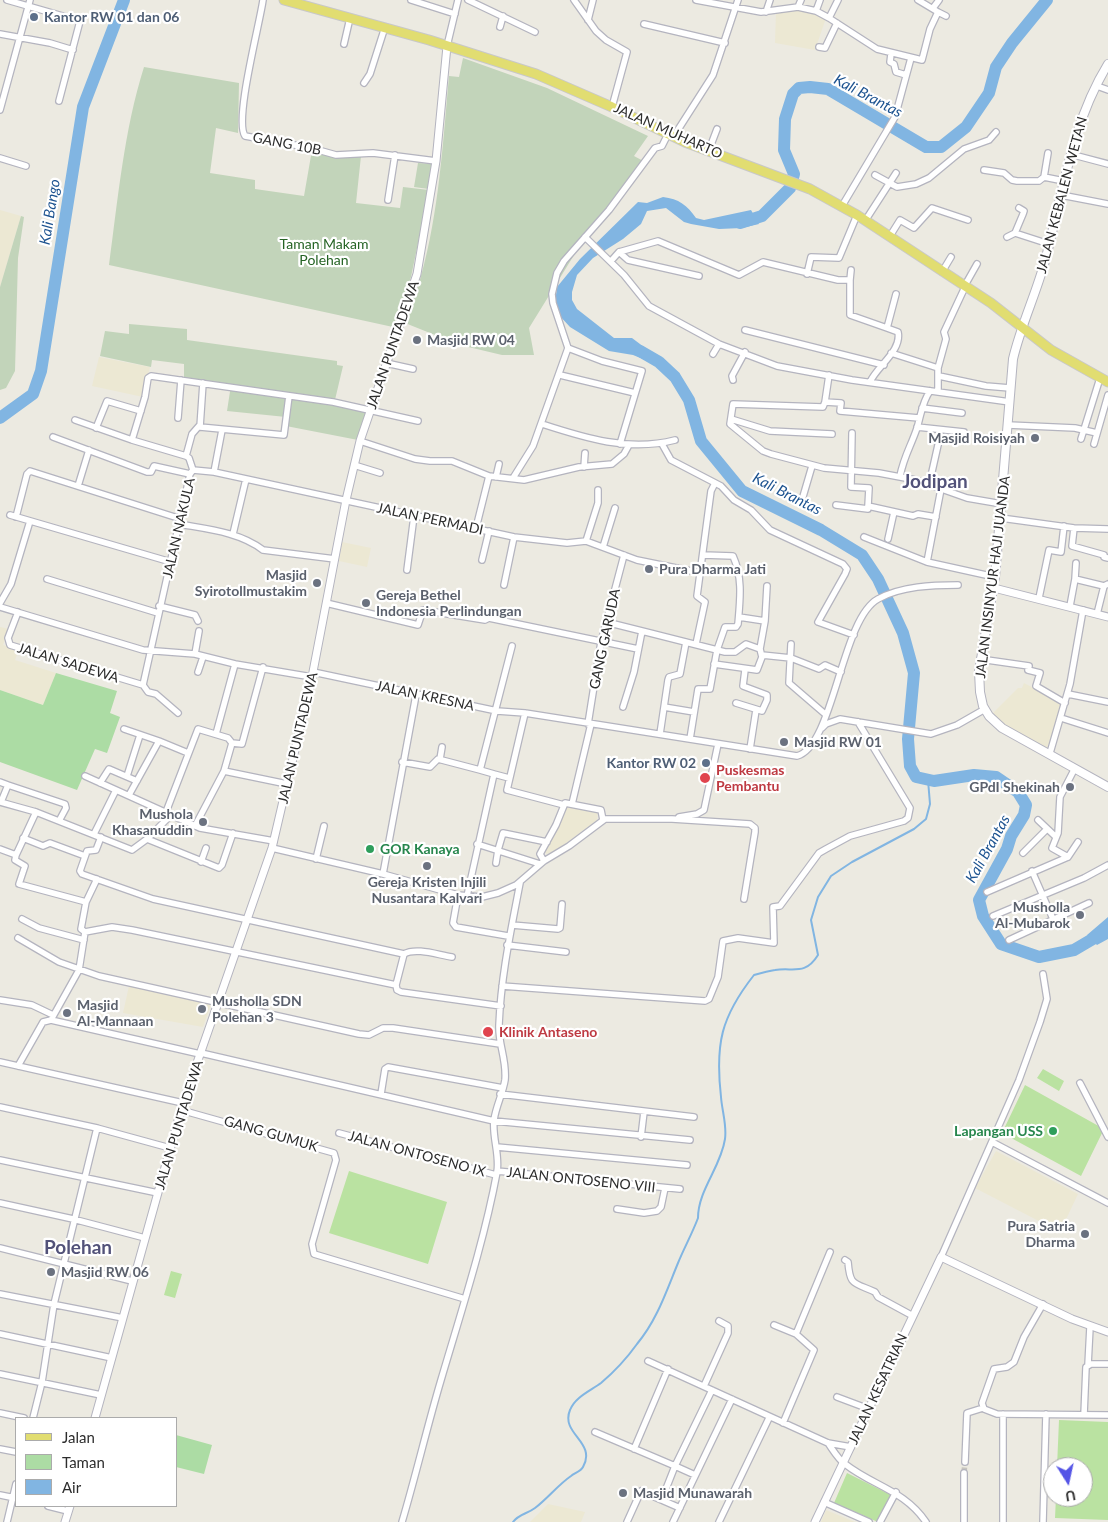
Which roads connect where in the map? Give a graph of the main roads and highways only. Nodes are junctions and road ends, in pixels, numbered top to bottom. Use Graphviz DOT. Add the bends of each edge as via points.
graph roads {
  1 [pos="284,0"];
  2 [pos="1108,64"];
  3 [pos="1021,328"];
  4 [pos="1104,380"];
  5 [pos="1108,787"];
  1 -- 3 [label="main road, JALAN MUHARTO" via="385,27 536,74 671,135 810,189 890,236 991,303"];
  2 -- 3 [label="main road, JALAN KEBALEN WETAN" via="1080,121 1049,244"];
  3 -- 4 [label="main road, JALAN MUHARTO" via="1051,350"];
  3 -- 5 [label="main road, JALAN INSINYUR HAJI JUANDA" via="1013,359 1001,518 994,588 980,659 980,692 985,709 1002,728"];
}
